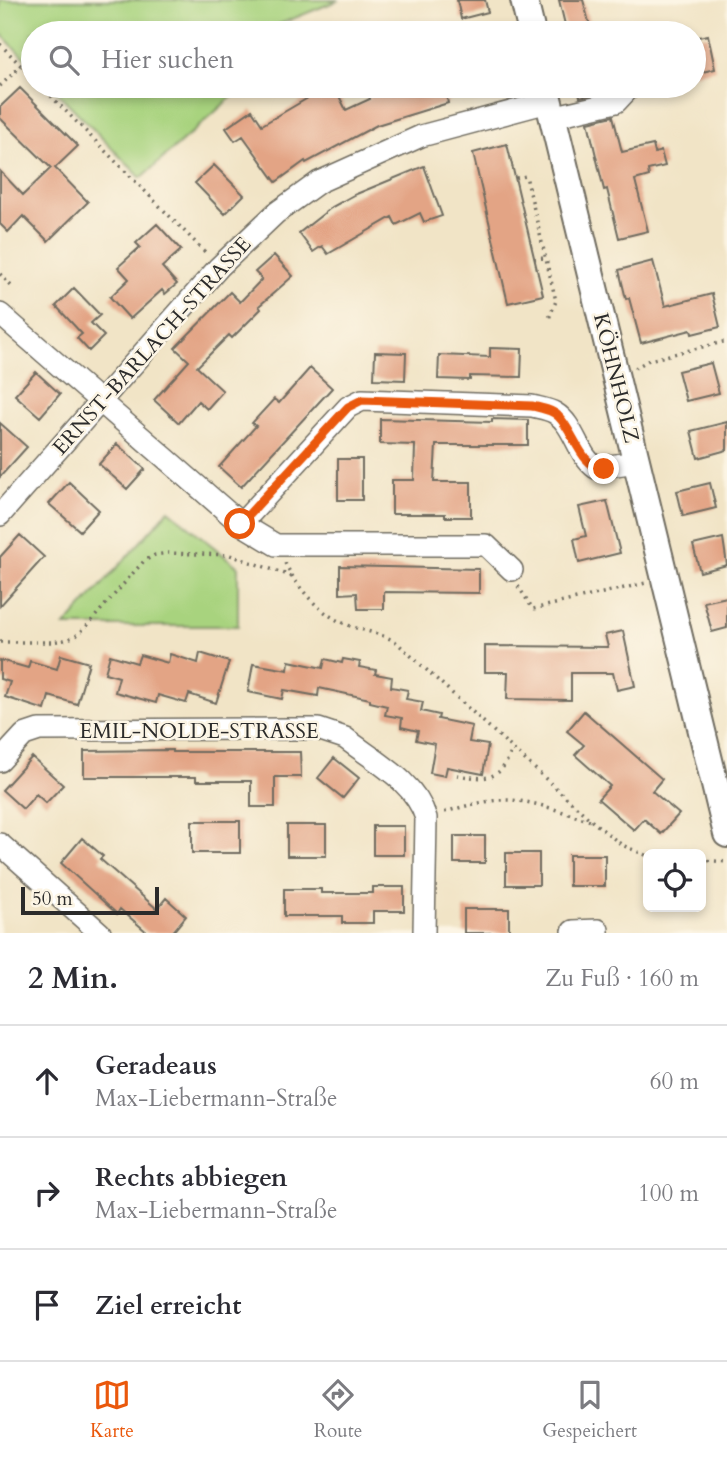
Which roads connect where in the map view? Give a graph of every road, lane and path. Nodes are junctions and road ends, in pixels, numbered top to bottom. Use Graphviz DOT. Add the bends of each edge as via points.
graph roads {
  1 [pos="524,0"];
  2 [pos="529,21"];
  3 [pos="0,44"];
  4 [pos="21,65"];
  5 [pos="21,67"];
  6 [pos="0,86"];
  7 [pos="53,98"];
  8 [pos="620,98"];
  9 [pos="548,101"];
  10 [pos="516,178"];
  11 [pos="545,258"];
  12 [pos="534,259"];
  13 [pos="219,267"];
  14 [pos="0,274"];
  15 [pos="14,289"];
  16 [pos="0,314"];
  17 [pos="548,321"];
  18 [pos="727,341"];
  19 [pos="616,379"];
  20 [pos="102,402"];
  21 [pos="636,462"];
  22 [pos="0,515"];
  23 [pos="240,524"];
  24 [pos="276,545"];
  25 [pos="512,570"];
  26 [pos="292,576"];
  27 [pos="665,579"];
  28 [pos="0,642"];
  29 [pos="512,749"];
  30 [pos="0,761"];
  31 [pos="457,775"];
  32 [pos="426,818"];
  33 [pos="593,821"];
  34 [pos="727,834"];
  35 [pos="0,844"];
  36 [pos="643,854"];
  37 [pos="706,860"];
  38 [pos="727,862"];
  39 [pos="573,931"];
  40 [pos="100,933"];
  41 [pos="424,933"];
  42 [pos="598,933"];
  1 -- 2 [label="main road"];
  3 -- 4 [label="path"];
  5 -- 6 [label="path"];
  7 -- 13 [label="path"];
  8 -- 9 [label="street, ERNST-BARLACH-STRASSE" via="616,102"];
  9 -- 13 [label="street, ERNST-BARLACH-STRASSE" via="421,136 318,182 276,213"];
  9 -- 19 [label="main road, KÖHNHOLZ"];
  10 -- 11 [label="path" via="526,176"];
  11 -- 12 [label="path"];
  11 -- 17 [label="path" via="556,301"];
  13 -- 20 [label="street, ERNST-BARLACH-STRASSE"];
  14 -- 15 [label="path"];
  16 -- 20 [label="street"];
  18 -- 19 [label="path" via="649,360"];
  19 -- 21 [label="main road, KÖHNHOLZ"];
  20 -- 22 [label="street, ERNST-BARLACH-STRASSE"];
  20 -- 23 [label="street"];
  21 -- 23 [label="street" via="596,468 587,462 556,413 532,406 362,400 348,407"];
  21 -- 27 [label="main road, KÖHNHOLZ"];
  23 -- 24 [label="street"];
  24 -- 25 [label="street" via="486,545"];
  24 -- 26 [label="path"];
  25 -- 27 [label="path" via="533,609"];
  26 -- 28 [label="path" via="230,555 155,555 76,636 51,642"];
  26 -- 29 [label="path" via="330,616 396,642"];
  27 -- 34 [label="main road, KÖHNHOLZ"];
  29 -- 31 [label="path" via="501,771 489,778"];
  29 -- 33 [label="path"];
  30 -- 32 [label="street, EMIL-NOLDE-STRASSE" via="24,736 39,730 318,729 345,738 410,788"];
  32 -- 33 [label="path" via="510,800"];
  32 -- 41 [label="street, EMIL-NOLDE-STRASSE"];
  33 -- 36 [label="path" via="622,845"];
  35 -- 40 [label="street"];
  37 -- 38 [label="path"];
  39 -- 42 [label="street"];
}
